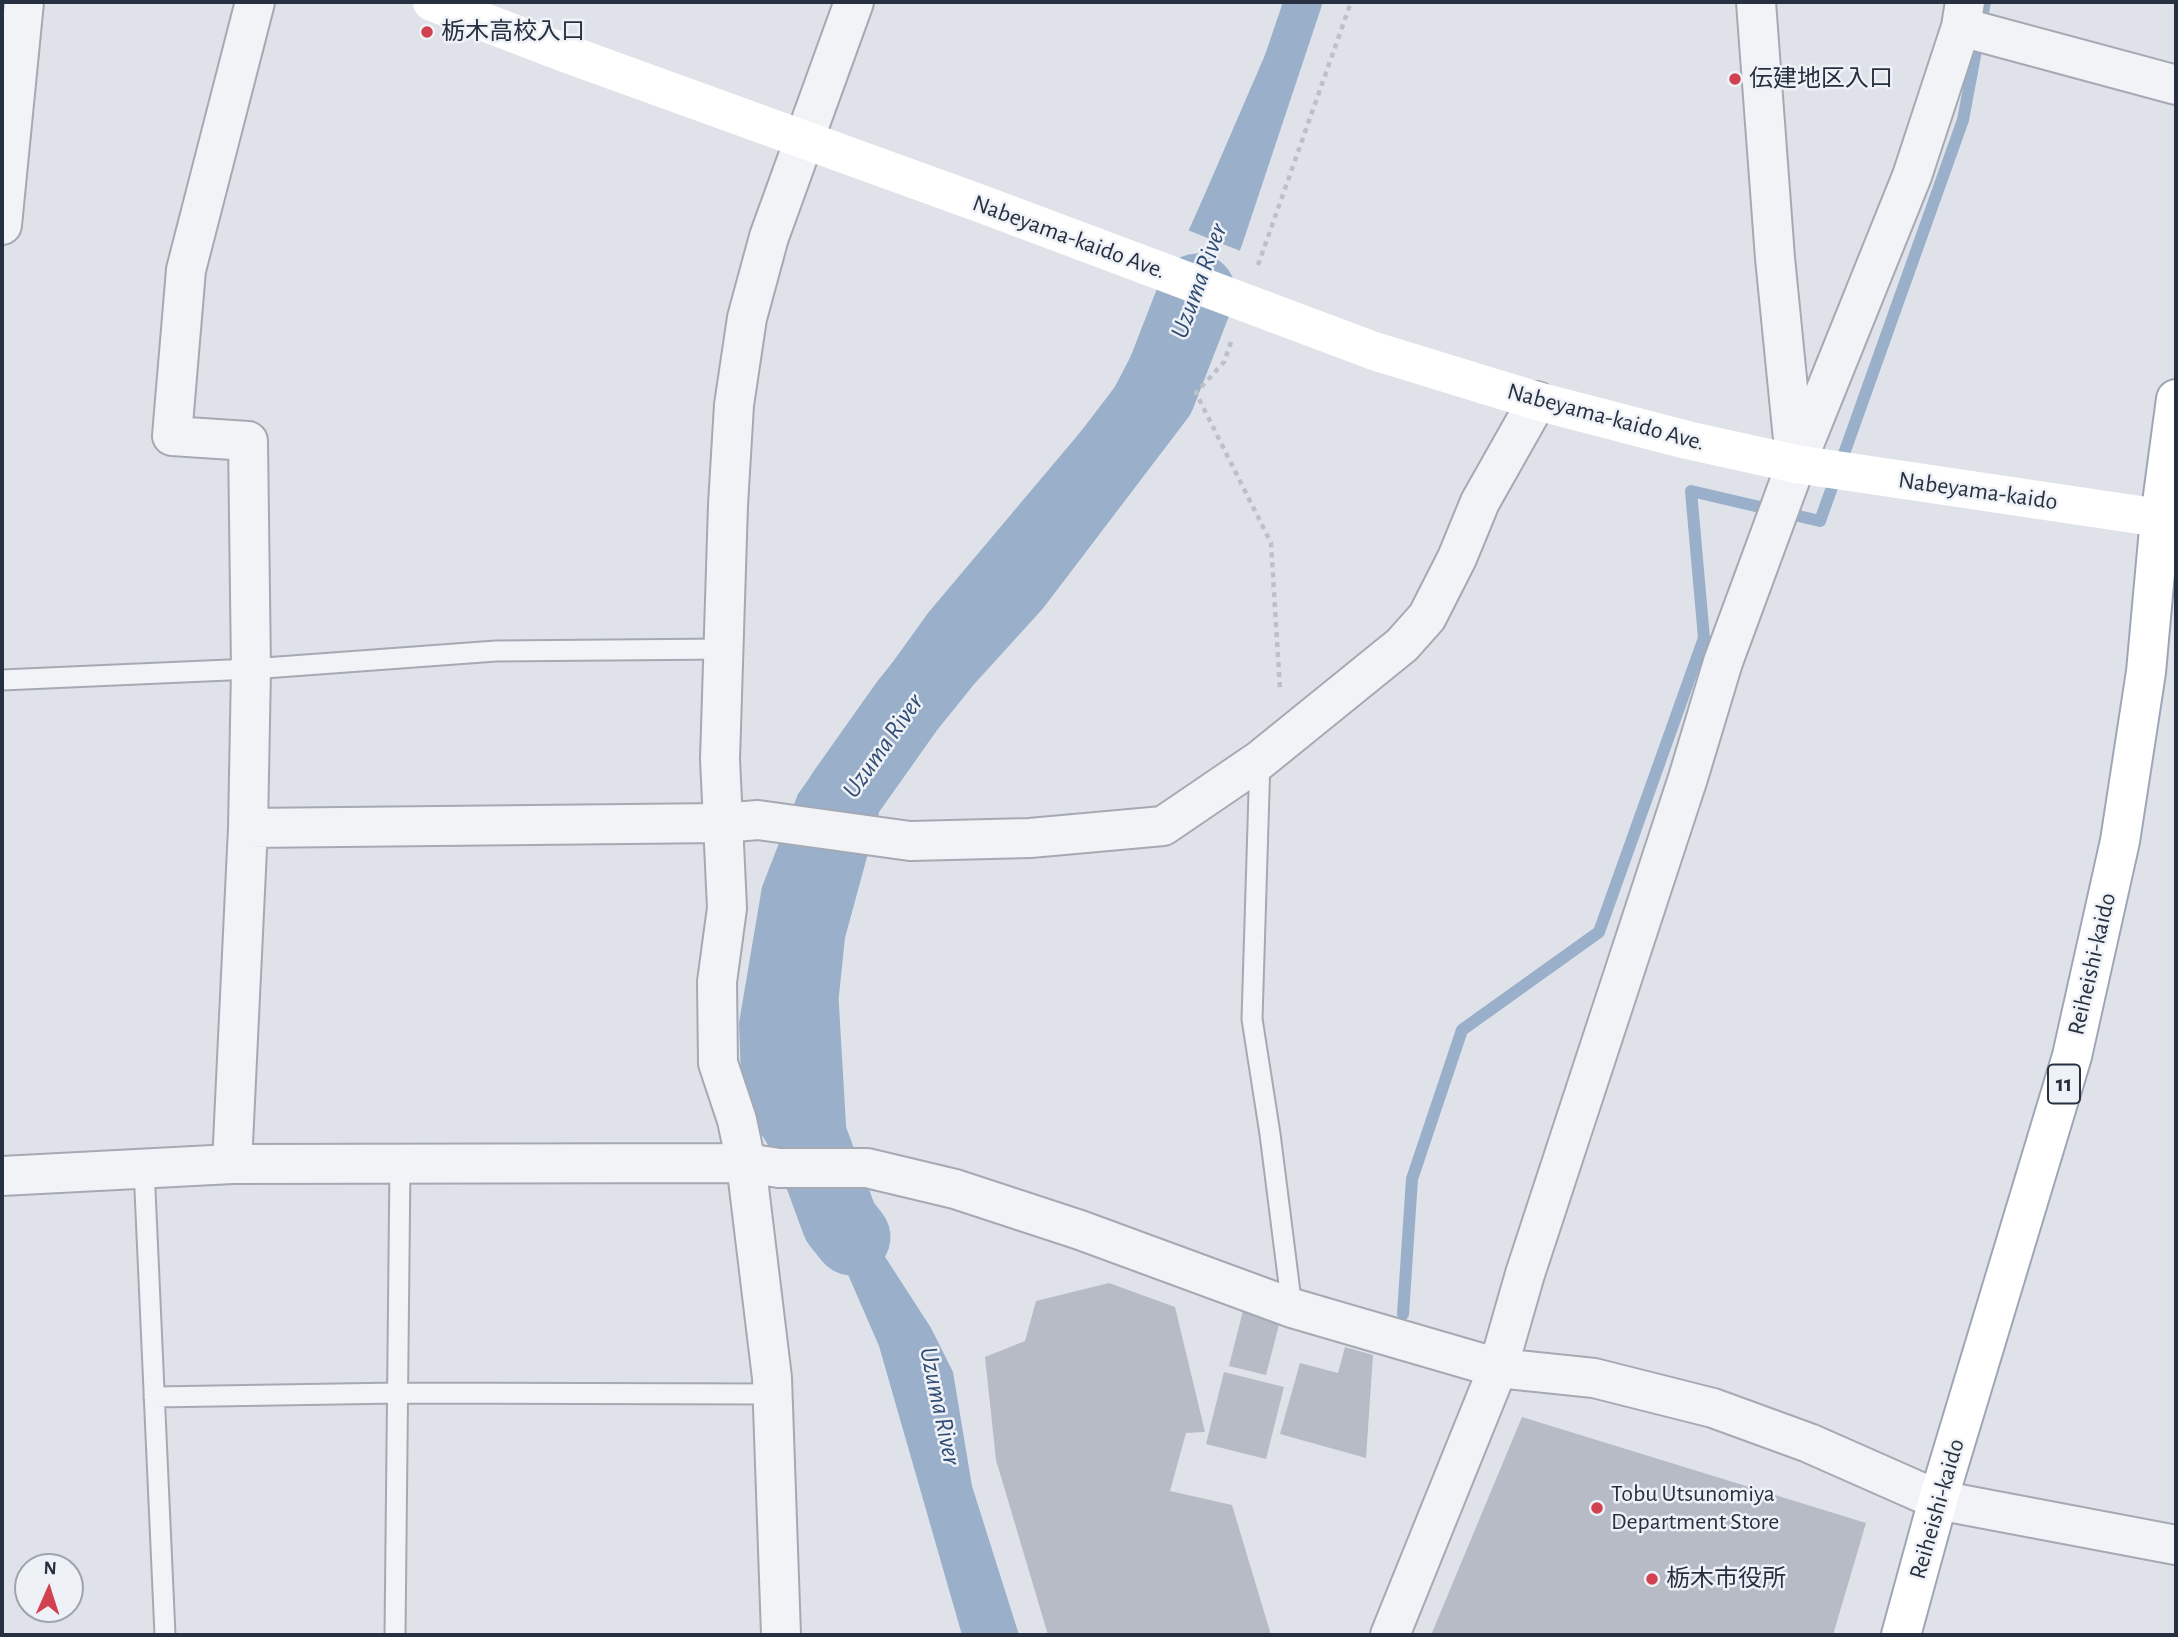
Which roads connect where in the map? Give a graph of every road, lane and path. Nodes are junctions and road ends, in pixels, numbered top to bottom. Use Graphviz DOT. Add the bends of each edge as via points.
graph roads {
  1 [pos="24,2"];
  2 [pos="256,2"];
  3 [pos="432,2"];
  4 [pos="853,2"];
  5 [pos="1352,2"];
  6 [pos="1756,2"];
  7 [pos="1963,14"];
  8 [pos="2176,85"];
  9 [pos="804,140"];
  10 [pos="2,225"];
  11 [pos="1240,302"];
  12 [pos="2176,399"];
  13 [pos="1537,401"];
  14 [pos="1796,464"];
  15 [pos="2168,518"];
  16 [pos="724,649"];
  17 [pos="251,668"];
  18 [pos="2,680"];
  19 [pos="1272,750"];
  20 [pos="740,821"];
  21 [pos="248,828"];
  22 [pos="400,1163"];
  23 [pos="232,1164"];
  24 [pos="762,1166"];
  25 [pos="144,1168"];
  26 [pos="2,1175"];
  27 [pos="1292,1308"];
  28 [pos="1498,1368"];
  29 [pos="398,1393"];
  30 [pos="773,1394"];
  31 [pos="155,1398"];
  32 [pos="1938,1500"];
  33 [pos="2176,1545"];
  34 [pos="165,1635"];
  35 [pos="396,1635"];
  36 [pos="781,1635"];
  37 [pos="1390,1635"];
  38 [pos="1901,1635"];
  1 -- 10 [label="street"];
  2 -- 17 [label="street" via="186,270 172,436 248,440"];
  3 -- 9 [label="street, Nabeyama-kaido Ave."];
  4 -- 9 [label="street"];
  5 -- 11 [label="path"];
  6 -- 14 [label="street"];
  7 -- 8 [label="street"];
  7 -- 14 [label="street" via="1912,176"];
  9 -- 11 [label="street, Nabeyama-kaido Ave."];
  9 -- 16 [label="street" via="769,237 747,318 733,417"];
  11 -- 13 [label="street, Nabeyama-kaido Ave." via="1374,351"];
  11 -- 19 [label="path" via="1224,362 1196,393 1270,543"];
  12 -- 15 [label="street, Reiheishi-kaido"];
  13 -- 14 [label="street, Nabeyama-kaido Ave."];
  13 -- 19 [label="street" via="1480,502 1458,558 1426,617 1402,645"];
  14 -- 15 [label="street, Nabeyama-kaido"];
  14 -- 28 [label="street" via="1723,662"];
  15 -- 32 [label="street, Reiheishi-kaido / 11" via="2120,841 2072,1056"];
  16 -- 17 [label="lane" via="496,651"];
  16 -- 20 [label="street" via="720,759"];
  17 -- 18 [label="lane"];
  17 -- 21 [label="street"];
  19 -- 20 [label="street" via="1163,826 1030,838 910,841"];
  19 -- 27 [label="lane" via="1252,1019"];
  20 -- 21 [label="street"];
  20 -- 24 [label="street" via="717,982 718,1063 737,1120"];
  21 -- 23 [label="street"];
  22 -- 23 [label="street"];
  22 -- 24 [label="street"];
  22 -- 29 [label="lane"];
  23 -- 25 [label="street"];
  24 -- 27 [label="street" via="867,1168 955,1189"];
  24 -- 30 [label="street"];
  25 -- 26 [label="street"];
  25 -- 31 [label="lane"];
  27 -- 28 [label="street"];
  28 -- 32 [label="street" via="1594,1378 1713,1408 1809,1443"];
  28 -- 37 [label="street"];
  29 -- 30 [label="lane"];
  29 -- 31 [label="lane"];
  29 -- 35 [label="lane"];
  30 -- 36 [label="street"];
  31 -- 34 [label="lane"];
  32 -- 33 [label="street"];
  32 -- 38 [label="street, Reiheishi-kaido / 11"];
}
